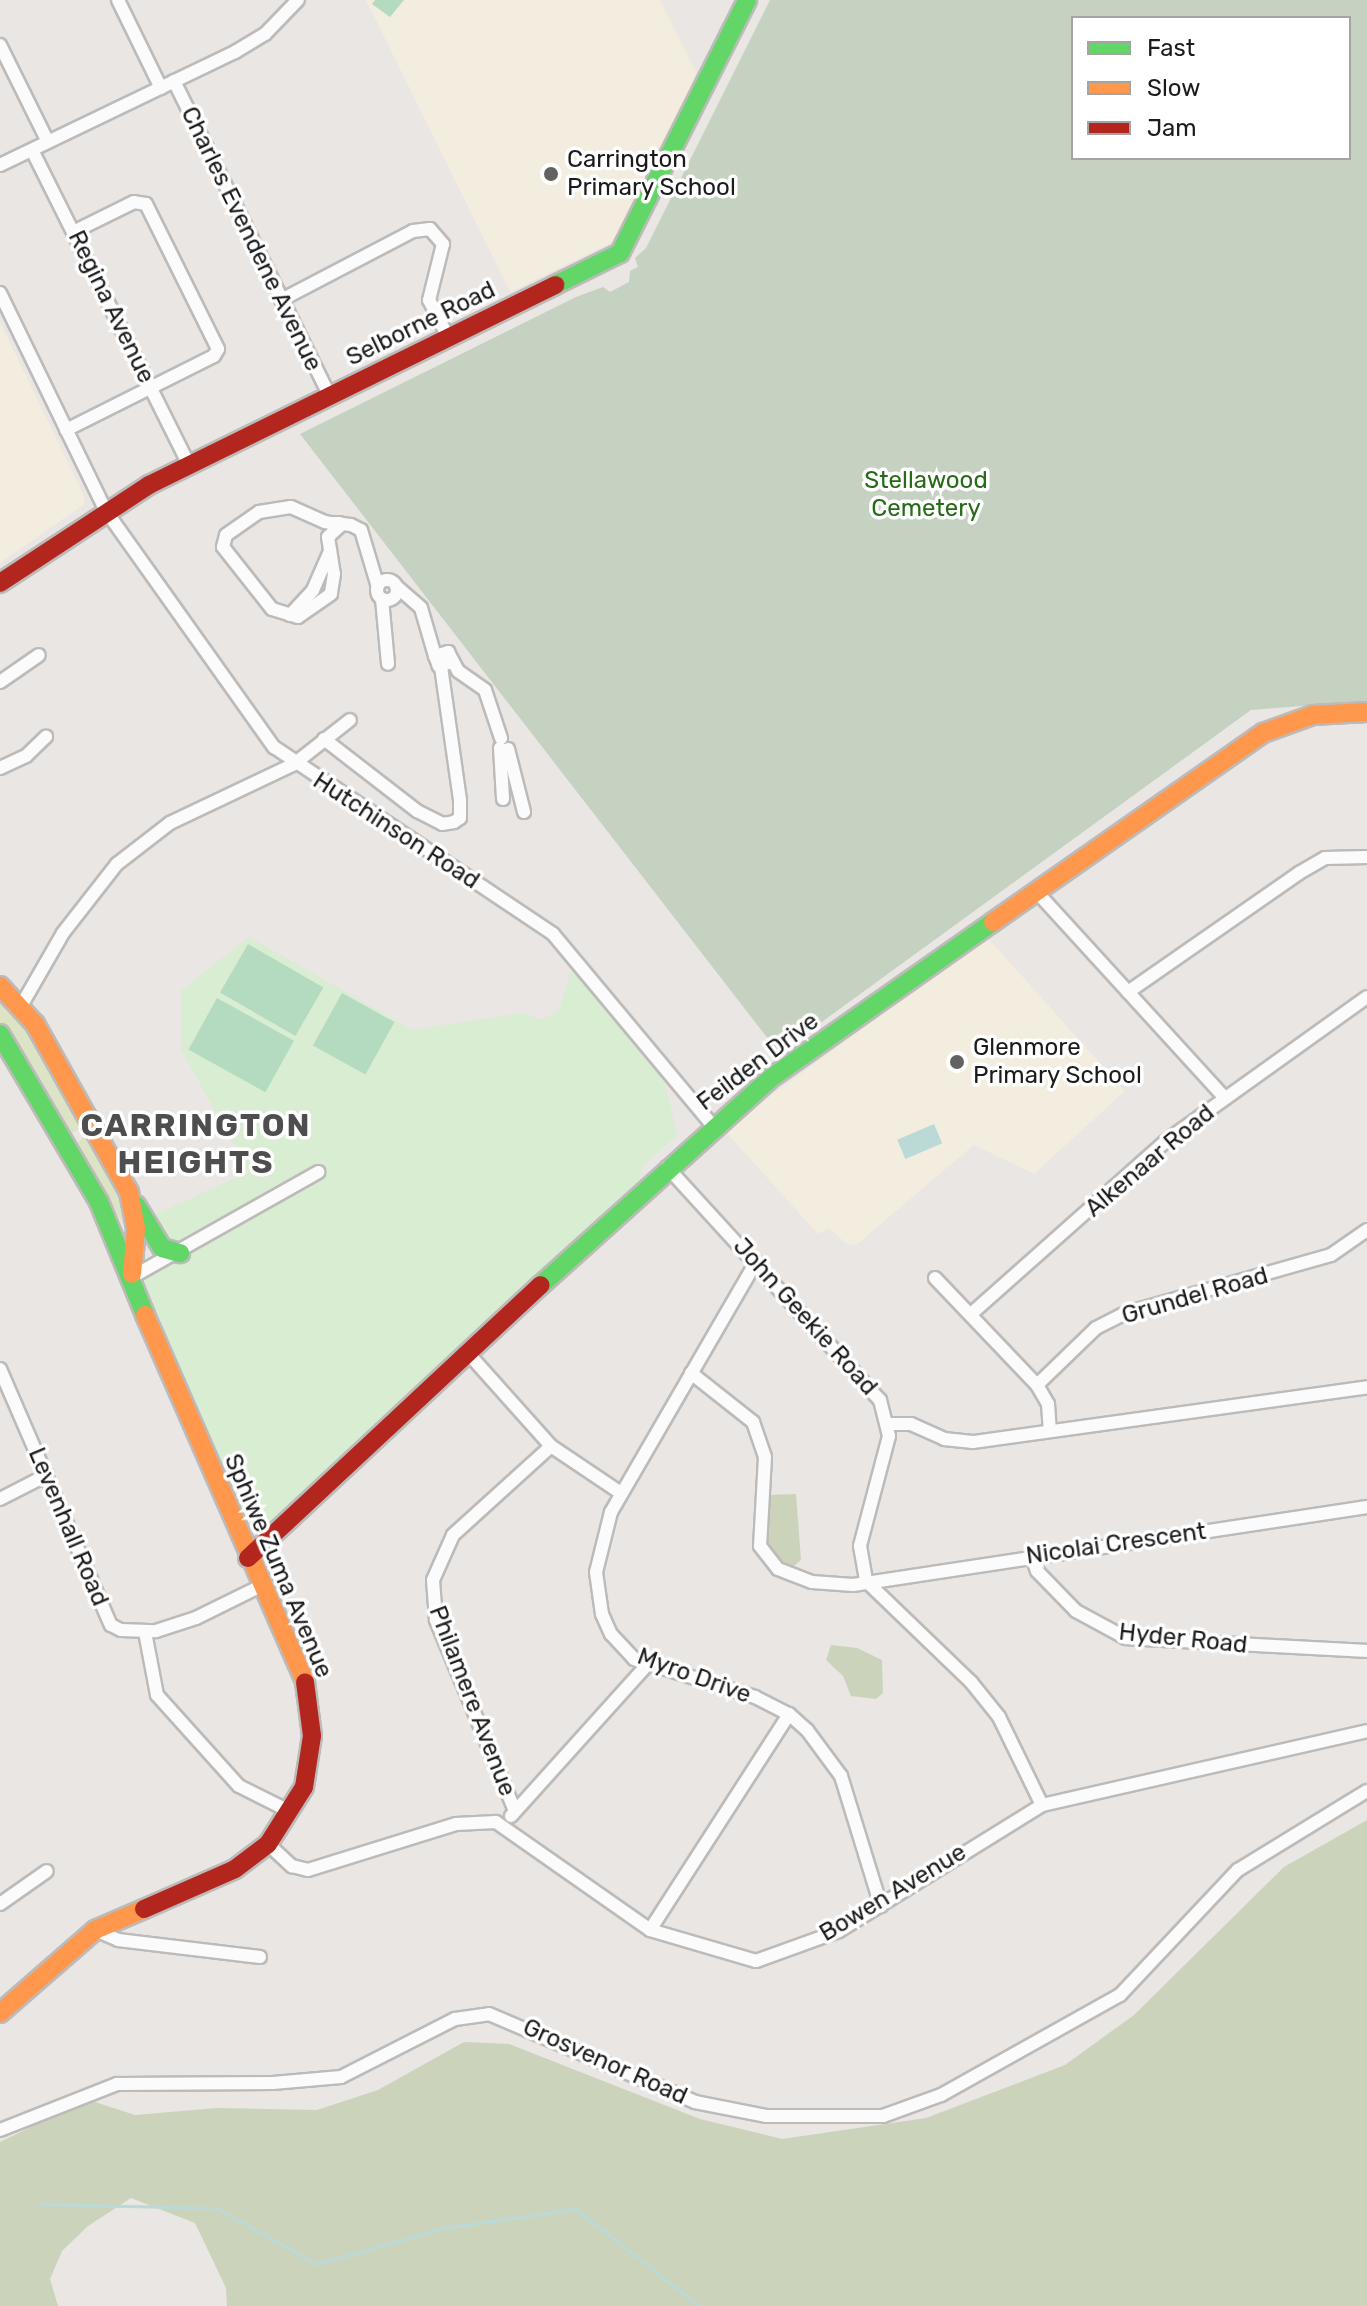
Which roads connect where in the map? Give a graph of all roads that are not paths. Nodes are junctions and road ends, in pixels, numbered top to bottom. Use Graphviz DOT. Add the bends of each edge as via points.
graph roads {
  1 [pos="118,0"];
  2 [pos="298,0"];
  3 [pos="747,0"];
  4 [pos="0,45"];
  5 [pos="174,81"];
  6 [pos="161,88"];
  7 [pos="48,142"];
  8 [pos="32,150"];
  9 [pos="0,165"];
  10 [pos="73,232"];
  11 [pos="0,293"];
  12 [pos="281,300"];
  13 [pos="448,337"];
  14 [pos="150,387"];
  15 [pos="330,396"];
  16 [pos="66,430"];
  17 [pos="189,465"];
  18 [pos="106,511"];
  19 [pos="312,516"];
  20 [pos="342,524"];
  21 [pos="329,546"];
  22 [pos="0,583"];
  23 [pos="388,590"];
  24 [pos="39,655"];
  25 [pos="444,661"];
  26 [pos="388,664"];
  27 [pos="0,682"];
  28 [pos="1367,712"];
  29 [pos="350,720"];
  30 [pos="46,737"];
  31 [pos="324,739"];
  32 [pos="503,745"];
  33 [pos="294,764"];
  34 [pos="0,768"];
  35 [pos="503,799"];
  36 [pos="524,812"];
  37 [pos="1367,857"];
  38 [pos="1035,890"];
  39 [pos="0,986"];
  40 [pos="1128,992"];
  41 [pos="1367,997"];
  42 [pos="21,1006"];
  43 [pos="0,1034"];
  44 [pos="1225,1098"];
  45 [pos="94,1126"];
  46 [pos="713,1126"];
  47 [pos="67,1142"];
  48 [pos="667,1167"];
  49 [pos="318,1172"];
  50 [pos="129,1192"];
  51 [pos="1367,1230"];
  52 [pos="180,1253"];
  53 [pos="756,1262"];
  54 [pos="132,1277"];
  55 [pos="935,1278"];
  56 [pos="971,1314"];
  57 [pos="467,1352"];
  58 [pos="0,1369"];
  59 [pos="691,1373"];
  60 [pos="1037,1385"];
  61 [pos="1367,1387"];
  62 [pos="889,1424"];
  63 [pos="1050,1430"];
  64 [pos="551,1446"];
  65 [pos="47,1475"];
  66 [pos="621,1493"];
  67 [pos="0,1499"];
  68 [pos="1367,1507"];
  69 [pos="1032,1557"];
  70 [pos="248,1558"];
  71 [pos="866,1581"];
  72 [pos="261,1586"];
  73 [pos="145,1632"];
  74 [pos="1367,1651"];
  75 [pos="647,1665"];
  76 [pos="789,1714"];
  77 [pos="1367,1731"];
  78 [pos="1367,1791"];
  79 [pos="1042,1805"];
  80 [pos="515,1811"];
  81 [pos="291,1812"];
  82 [pos="504,1826"];
  83 [pos="268,1844"];
  84 [pos="47,1871"];
  85 [pos="0,1904"];
  86 [pos="881,1906"];
  87 [pos="95,1930"];
  88 [pos="650,1930"];
  89 [pos="260,1957"];
  90 [pos="0,2013"];
  91 [pos="0,2130"];
  1 -- 6 [label="street"];
  2 -- 5 [label="street" via="265,34"];
  3 -- 13 [label="street, Selborne Road" via="624,249"];
  4 -- 7 [label="street"];
  5 -- 6 [label="street"];
  5 -- 12 [label="street, Charles Evendene Avenue"];
  6 -- 7 [label="street"];
  7 -- 8 [label="street"];
  8 -- 9 [label="street"];
  8 -- 10 [label="street, Regina Avenue"];
  10 -- 14 [label="street, Regina Avenue"];
  10 -- 14 [label="street" via="134,202 146,204 218,349 214,356"];
  11 -- 16 [label="street, Hutchinson Road"];
  12 -- 13 [label="street" via="413,231 430,229 443,244 429,300"];
  12 -- 15 [label="street, Charles Evendene Avenue"];
  13 -- 15 [label="street, Selborne Road"];
  14 -- 16 [label="street"];
  14 -- 17 [label="street, Regina Avenue"];
  15 -- 17 [label="street, Selborne Road"];
  16 -- 18 [label="street, Hutchinson Road"];
  17 -- 18 [label="street, Selborne Road"];
  18 -- 22 [label="street, Selborne Road"];
  18 -- 33 [label="street, Hutchinson Road" via="274,747"];
  19 -- 20 [label="street"];
  19 -- 21 [label="street"];
  19 -- 21 [label="street" via="291,507 266,510 223,541 250,586 286,617 313,590"];
  20 -- 21 [label="street"];
  20 -- 23 [label="street" via="365,535"];
  23 -- 25 [label="street" via="421,608"];
  23 -- 26 [label="street"];
  24 -- 27 [label="street"];
  25 -- 31 [label="street" via="460,800 460,818 454,822 442,824 417,811"];
  25 -- 32 [label="street" via="485,690"];
  28 -- 38 [label="street, Feilden Drive" via="1313,715 1263,733"];
  29 -- 31 [label="street"];
  30 -- 34 [label="street" via="26,756"];
  31 -- 33 [label="street"];
  32 -- 35 [label="street"];
  32 -- 36 [label="street"];
  33 -- 42 [label="street" via="170,823 117,864 63,933"];
  33 -- 46 [label="street, Hutchinson Road" via="553,934"];
  37 -- 40 [label="street" via="1325,858"];
  38 -- 40 [label="street, Alkenaar Road"];
  38 -- 46 [label="street, Feilden Drive" via="783,1069"];
  39 -- 42 [label="street, Sphiwe Zuma Avenue"];
  40 -- 44 [label="street, Alkenaar Road"];
  41 -- 44 [label="street"];
  42 -- 45 [label="street, Sphiwe Zuma Avenue"];
  43 -- 47 [label="street, Sphiwe Zuma Avenue"];
  44 -- 56 [label="street, Alkenaar Road" via="1145,1159"];
  45 -- 47 [label="street"];
  45 -- 50 [label="street, Sphiwe Zuma Avenue"];
  46 -- 48 [label="street, Feilden Drive"];
  47 -- 54 [label="street, Sphiwe Zuma Avenue"];
  48 -- 53 [label="street, John Geekie Road"];
  48 -- 57 [label="street, Feilden Drive"];
  49 -- 52 [label="street"];
  50 -- 52 [label="street" via="158,1244"];
  50 -- 54 [label="street, Sphiwe Zuma Avenue" via="136,1229"];
  51 -- 60 [label="street, Grundel Road" via="1331,1255 1126,1313 1096,1328"];
  52 -- 54 [label="street"];
  53 -- 59 [label="street, Myro Drive"];
  53 -- 62 [label="street, John Geekie Road" via="869,1387"];
  54 -- 70 [label="street, Sphiwe Zuma Avenue"];
  55 -- 56 [label="street"];
  56 -- 60 [label="street"];
  57 -- 64 [label="street"];
  57 -- 70 [label="street, Feilden Drive"];
  58 -- 65 [label="street, Levenhall Road"];
  59 -- 66 [label="street, Myro Drive"];
  59 -- 71 [label="street, Nicolai Crescent" via="734,1403 761,1438 765,1474 757,1532 765,1555 790,1576 812,1582"];
  60 -- 63 [label="street" via="1048,1404"];
  61 -- 63 [label="street"];
  62 -- 63 [label="street" via="911,1424 959,1443"];
  62 -- 71 [label="street, John Geekie Road" via="860,1546"];
  64 -- 66 [label="street"];
  64 -- 80 [label="street, Philamere Avenue" via="453,1535 433,1580 436,1620"];
  65 -- 67 [label="street"];
  65 -- 73 [label="street, Levenhall Road" via="107,1620 121,1630"];
  66 -- 75 [label="street, Myro Drive" via="598,1553 598,1595 611,1634"];
  68 -- 69 [label="street, Nicolai Crescent"];
  69 -- 71 [label="street, Nicolai Crescent"];
  69 -- 74 [label="street, Hyder Road" via="1037,1571 1076,1611 1126,1638"];
  70 -- 72 [label="street, Sphiwe Zuma Avenue"];
  71 -- 79 [label="street" via="971,1682 999,1717"];
  72 -- 73 [label="street" via="196,1618"];
  72 -- 81 [label="street, Sphiwe Zuma Avenue" via="304,1678 312,1718 309,1773"];
  73 -- 81 [label="street" via="157,1695 239,1786"];
  75 -- 76 [label="street, Myro Drive" via="755,1697"];
  75 -- 80 [label="street"];
  76 -- 86 [label="street, Myro Drive" via="822,1745 841,1776"];
  76 -- 88 [label="street"];
  77 -- 79 [label="street, Bowen Avenue"];
  78 -- 91 [label="street, Grosvenor Road" via="1238,1870 1120,1995 941,2095 883,2116 779,2117 695,2102 489,2014 455,2019 341,2077 117,2084"];
  79 -- 86 [label="street, Bowen Avenue"];
  80 -- 82 [label="street"];
  81 -- 83 [label="street, Sphiwe Zuma Avenue"];
  82 -- 83 [label="street" via="456,1824 308,1870 292,1866"];
  82 -- 88 [label="street, Bowen Avenue"];
  83 -- 87 [label="street, Sphiwe Zuma Avenue" via="235,1869"];
  84 -- 85 [label="street"];
  86 -- 88 [label="street, Bowen Avenue" via="839,1931 756,1961"];
  87 -- 89 [label="street" via="118,1940"];
  87 -- 90 [label="street, Sphiwe Zuma Avenue"];
}
